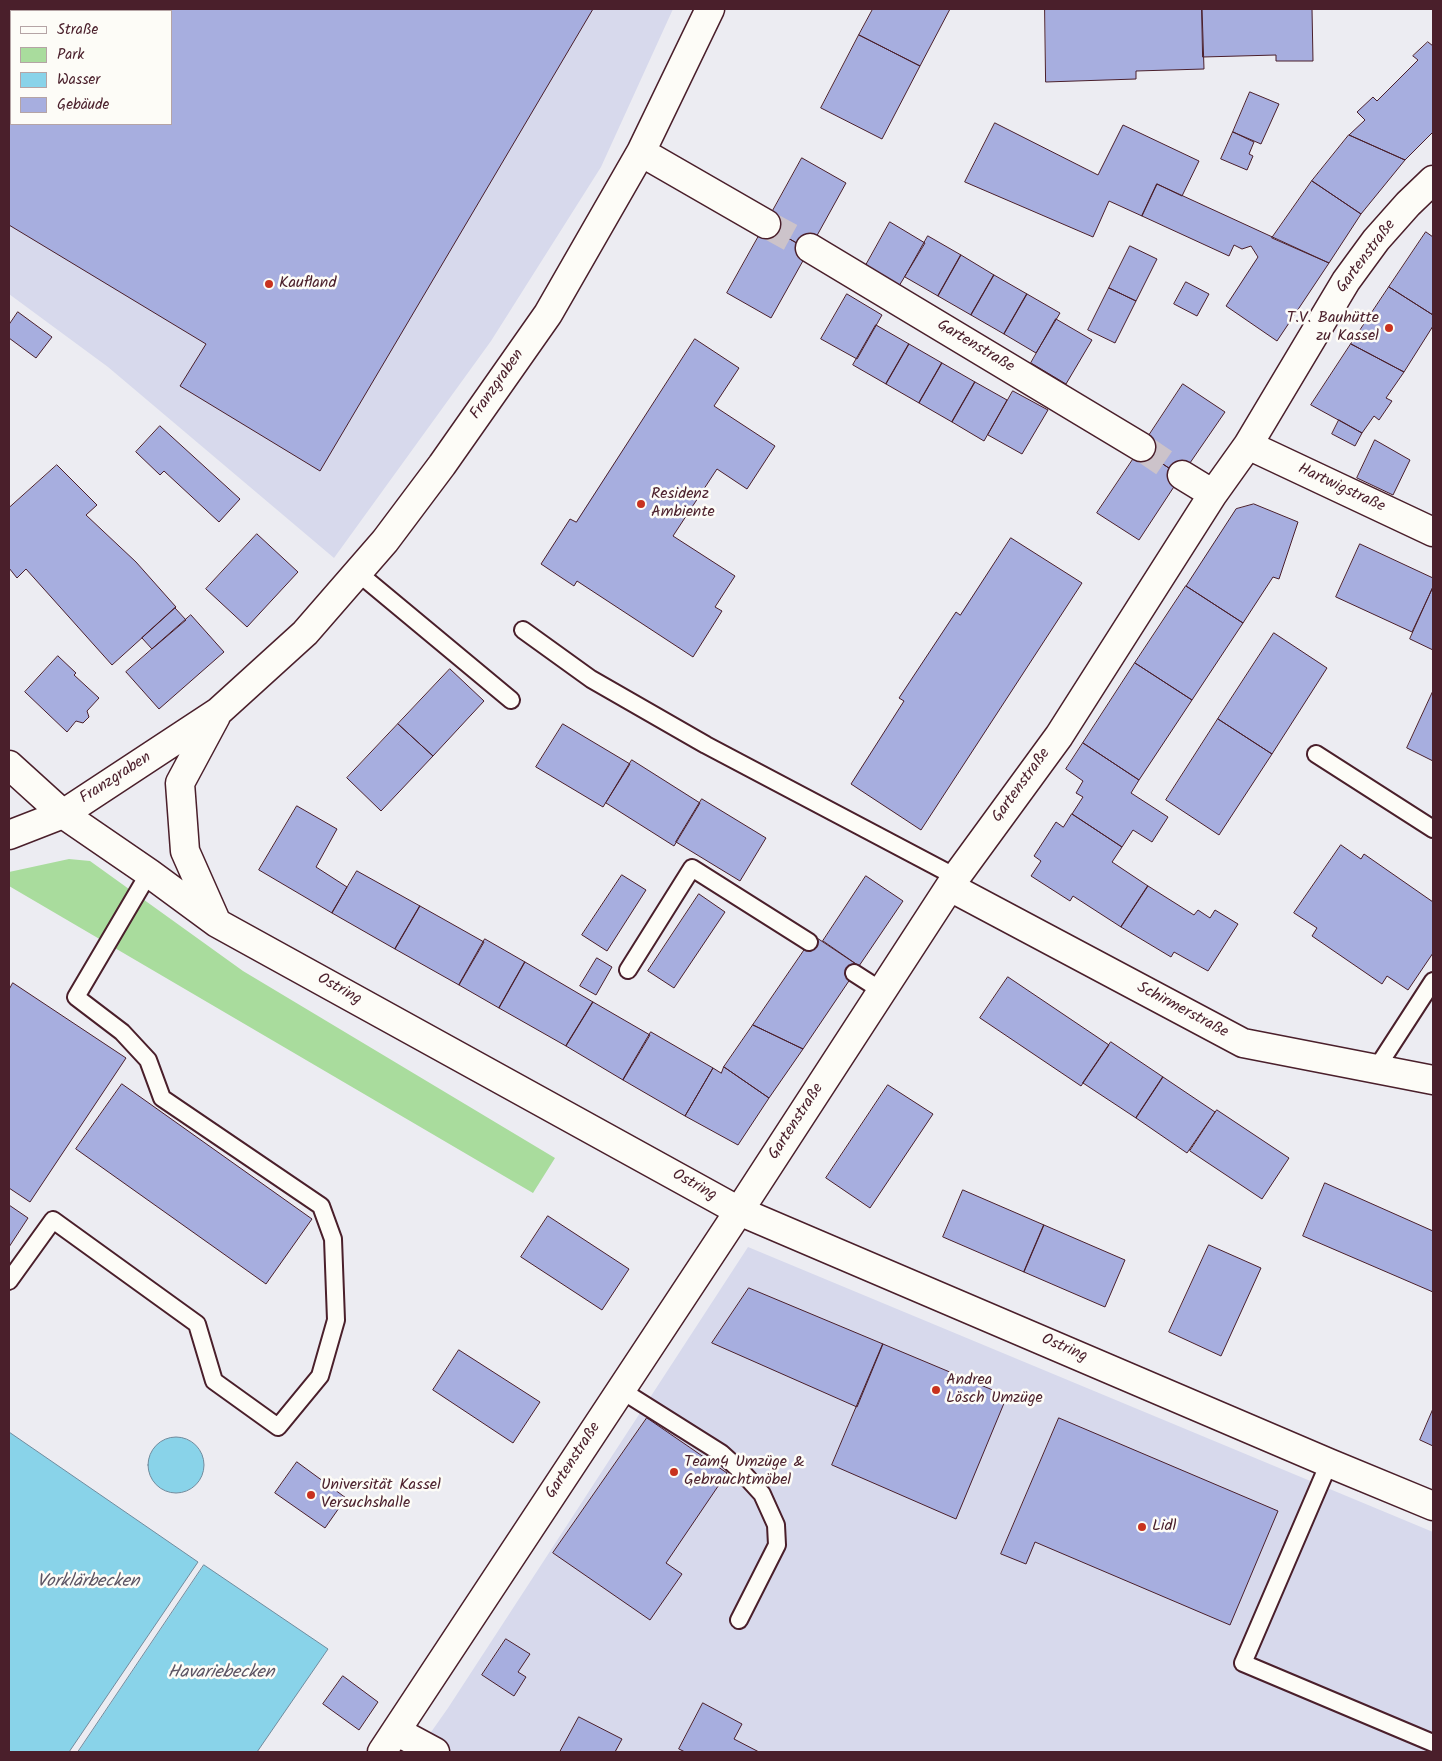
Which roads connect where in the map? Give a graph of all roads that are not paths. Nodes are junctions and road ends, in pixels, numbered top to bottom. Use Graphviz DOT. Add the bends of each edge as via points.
graph roads {
  1 [pos="710,9"];
  2 [pos="641,152"];
  3 [pos="1432,184"];
  4 [pos="766,224"];
  5 [pos="810,248"];
  6 [pos="1248,445"];
  7 [pos="1141,447"];
  8 [pos="1182,475"];
  9 [pos="1213,494"];
  10 [pos="1433,532"];
  11 [pos="357,572"];
  12 [pos="522,630"];
  13 [pos="511,700"];
  14 [pos="218,712"];
  15 [pos="1316,754"];
  16 [pos="9,765"];
  17 [pos="63,814"];
  18 [pos="1433,829"];
  19 [pos="9,835"];
  20 [pos="149,873"];
  21 [pos="953,882"];
  22 [pos="217,923"];
  23 [pos="809,942"];
  24 [pos="628,970"];
  25 [pos="854,973"];
  26 [pos="1433,981"];
  27 [pos="882,991"];
  28 [pos="1376,1069"];
  29 [pos="1433,1080"];
  30 [pos="739,1211"];
  31 [pos="9,1281"];
  32 [pos="621,1390"];
  33 [pos="1329,1463"];
  34 [pos="1433,1506"];
  35 [pos="739,1620"];
  36 [pos="389,1742"];
  37 [pos="1433,1743"];
  38 [pos="435,1752"];
  1 -- 2 [label="street, Franzgraben"];
  2 -- 4 [label="street"];
  2 -- 11 [label="street, Franzgraben" via="548,314 442,465 385,541"];
  3 -- 6 [label="street, Gartenstraße" via="1408,204 1376,240 1346,281"];
  5 -- 7 [label="street, Gartenstraße"];
  6 -- 9 [label="street, Gartenstraße"];
  6 -- 10 [label="street, Hartwigstraße"];
  8 -- 9 [label="street"];
  9 -- 21 [label="street, Gartenstraße" via="1059,736"];
  11 -- 13 [label="lane"];
  11 -- 14 [label="street, Franzgraben" via="305,633"];
  12 -- 21 [label="lane" via="591,679"];
  14 -- 17 [label="street, Franzgraben"];
  14 -- 22 [label="street, Franzgraben" via="180,783 185,851"];
  15 -- 18 [label="lane"];
  16 -- 17 [label="street, Ostring"];
  17 -- 19 [label="street, Franzgraben"];
  17 -- 20 [label="street, Ostring"];
  20 -- 22 [label="street, Ostring"];
  20 -- 31 [label="lane" via="76,997 122,1032 148,1060 162,1098 321,1206 333,1239 336,1320 320,1376 278,1427 214,1381 198,1324 53,1220"];
  21 -- 27 [label="street, Gartenstraße"];
  21 -- 28 [label="street, Schirmerstraße" via="1243,1043"];
  22 -- 30 [label="street, Ostring"];
  23 -- 24 [label="lane" via="692,868"];
  25 -- 27 [label="lane"];
  26 -- 28 [label="lane"];
  27 -- 30 [label="street, Gartenstraße"];
  28 -- 29 [label="street, Schirmerstraße"];
  30 -- 32 [label="street, Gartenstraße"];
  30 -- 33 [label="street, Ostring"];
  32 -- 35 [label="lane" via="721,1453 762,1494 776,1525 777,1545"];
  32 -- 36 [label="street, Gartenstraße"];
  33 -- 34 [label="street, Ostring"];
  33 -- 37 [label="lane" via="1243,1663"];
  36 -- 38 [label="street"];
}
